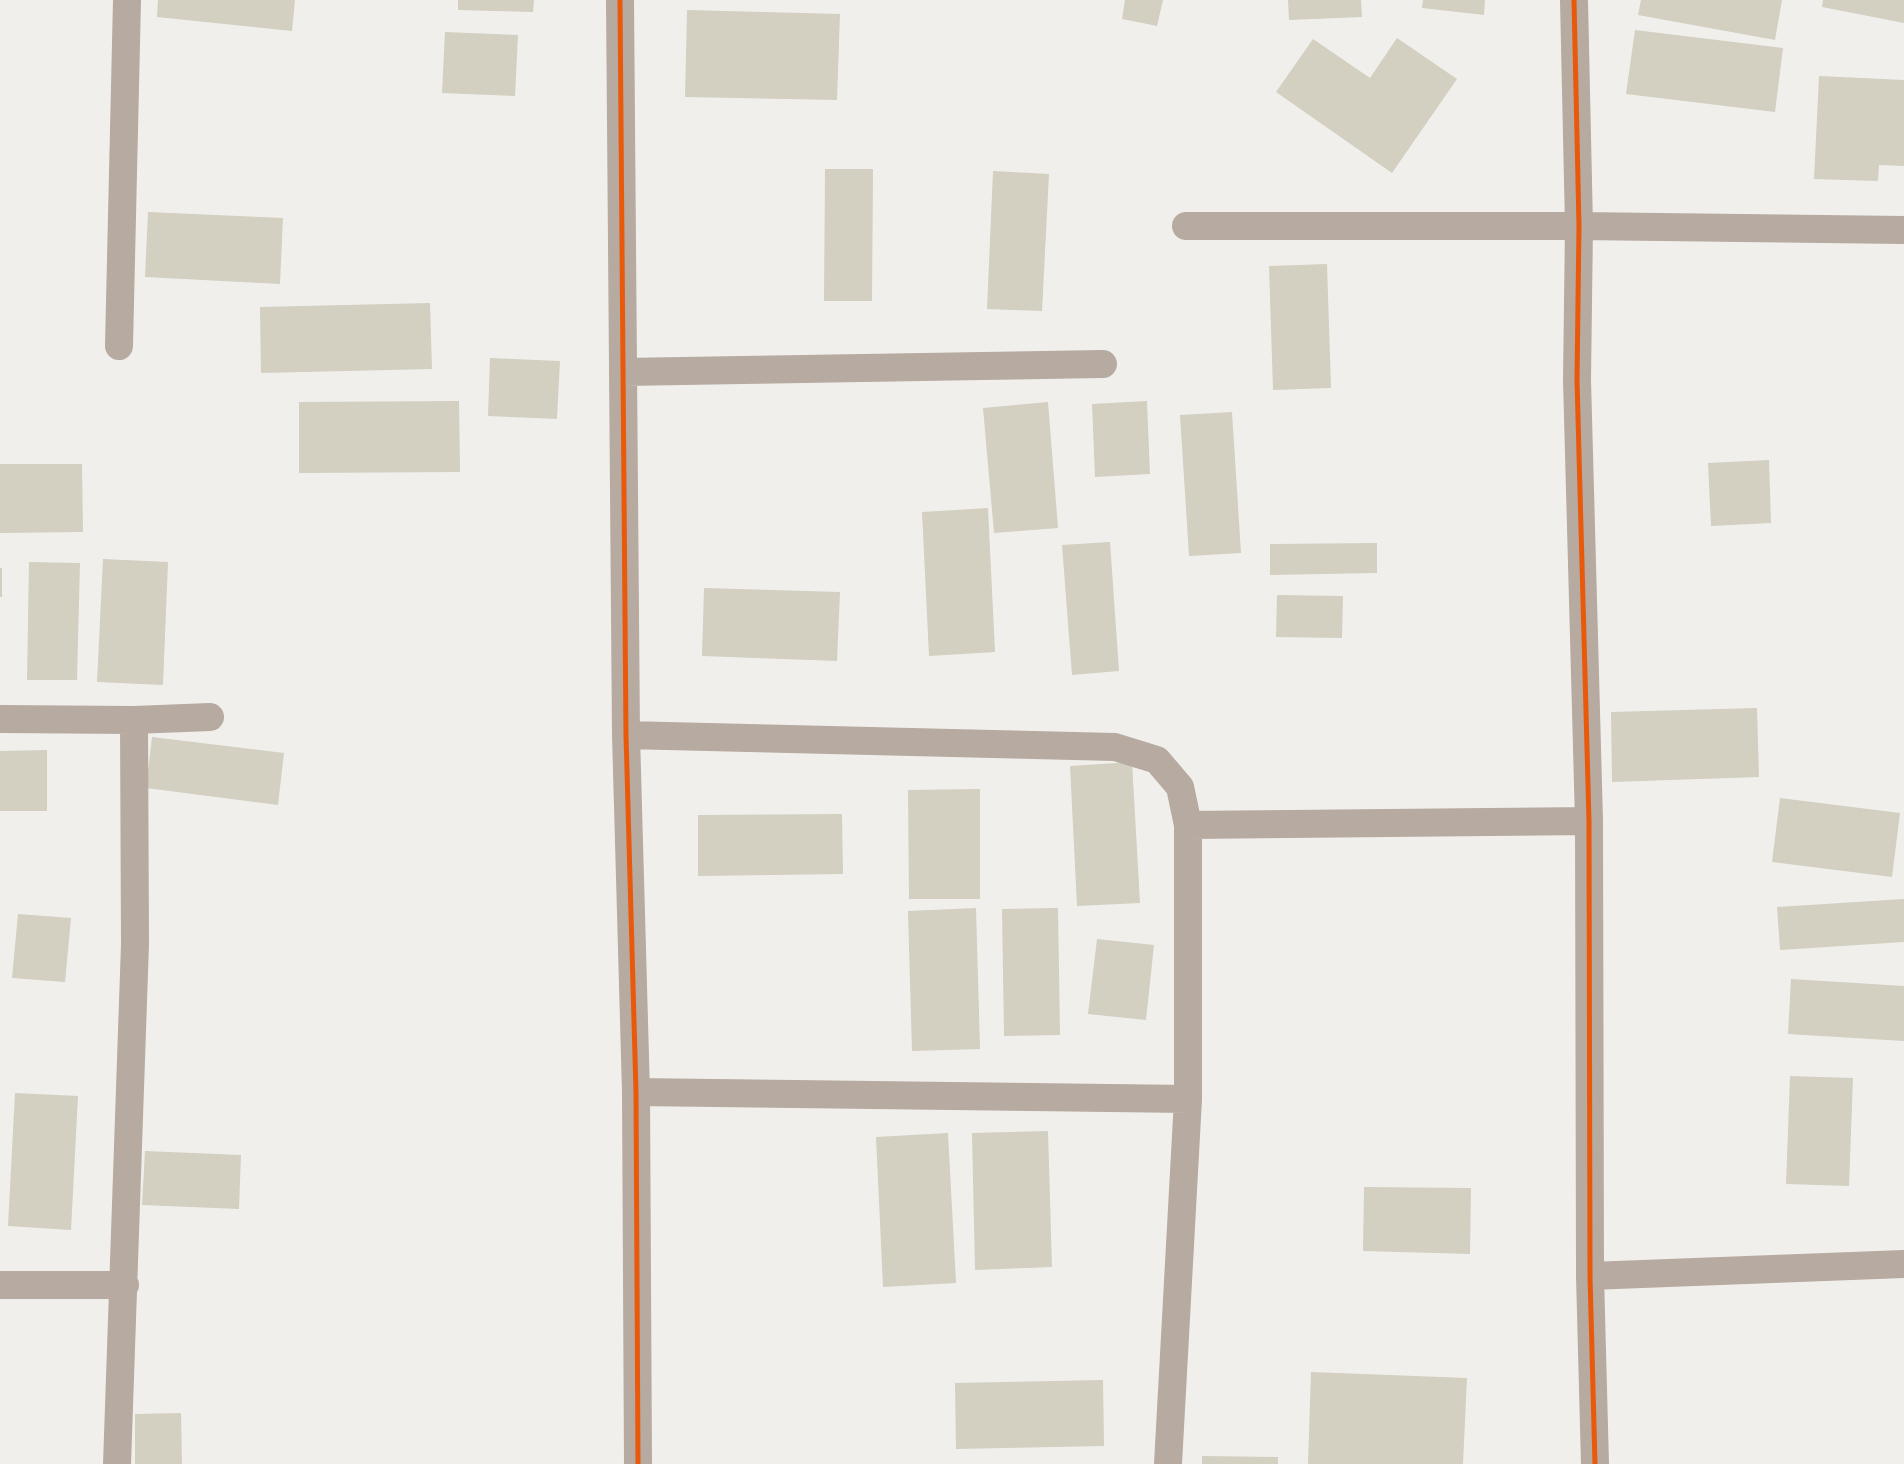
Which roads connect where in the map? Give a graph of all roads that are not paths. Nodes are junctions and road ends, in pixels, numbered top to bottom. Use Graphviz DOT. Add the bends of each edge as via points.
graph roads {
  1 [pos="127,0"];
  2 [pos="620,0"];
  3 [pos="1574,0"];
  4 [pos="1186,226"];
  5 [pos="1579,226"];
  6 [pos="1904,230"];
  7 [pos="119,346"];
  8 [pos="1103,364"];
  9 [pos="623,372"];
  10 [pos="210,717"];
  11 [pos="0,719"];
  12 [pos="134,720"];
  13 [pos="626,735"];
  14 [pos="1589,821"];
  15 [pos="1188,825"];
  16 [pos="636,1092"];
  17 [pos="1188,1098"];
  18 [pos="1904,1264"];
  19 [pos="1590,1276"];
  20 [pos="0,1285"];
  21 [pos="124,1285"];
  22 [pos="117,1464"];
  23 [pos="638,1464"];
  24 [pos="1168,1464"];
  25 [pos="1595,1464"];
  1 -- 7 [label="street"];
  2 -- 9 [label="street"];
  3 -- 5 [label="street"];
  4 -- 5 [label="street"];
  5 -- 6 [label="street"];
  5 -- 14 [label="street" via="1577,380"];
  8 -- 9 [label="street"];
  9 -- 13 [label="street"];
  10 -- 12 [label="street"];
  11 -- 12 [label="street"];
  12 -- 21 [label="street" via="135,944"];
  13 -- 15 [label="street" via="1115,747 1157,760 1180,787"];
  13 -- 16 [label="street"];
  14 -- 15 [label="street"];
  14 -- 19 [label="street"];
  15 -- 17 [label="street"];
  16 -- 17 [label="street"];
  16 -- 23 [label="street"];
  17 -- 24 [label="street"];
  18 -- 19 [label="street"];
  19 -- 25 [label="street"];
  20 -- 21 [label="street"];
  21 -- 22 [label="street"];
}
